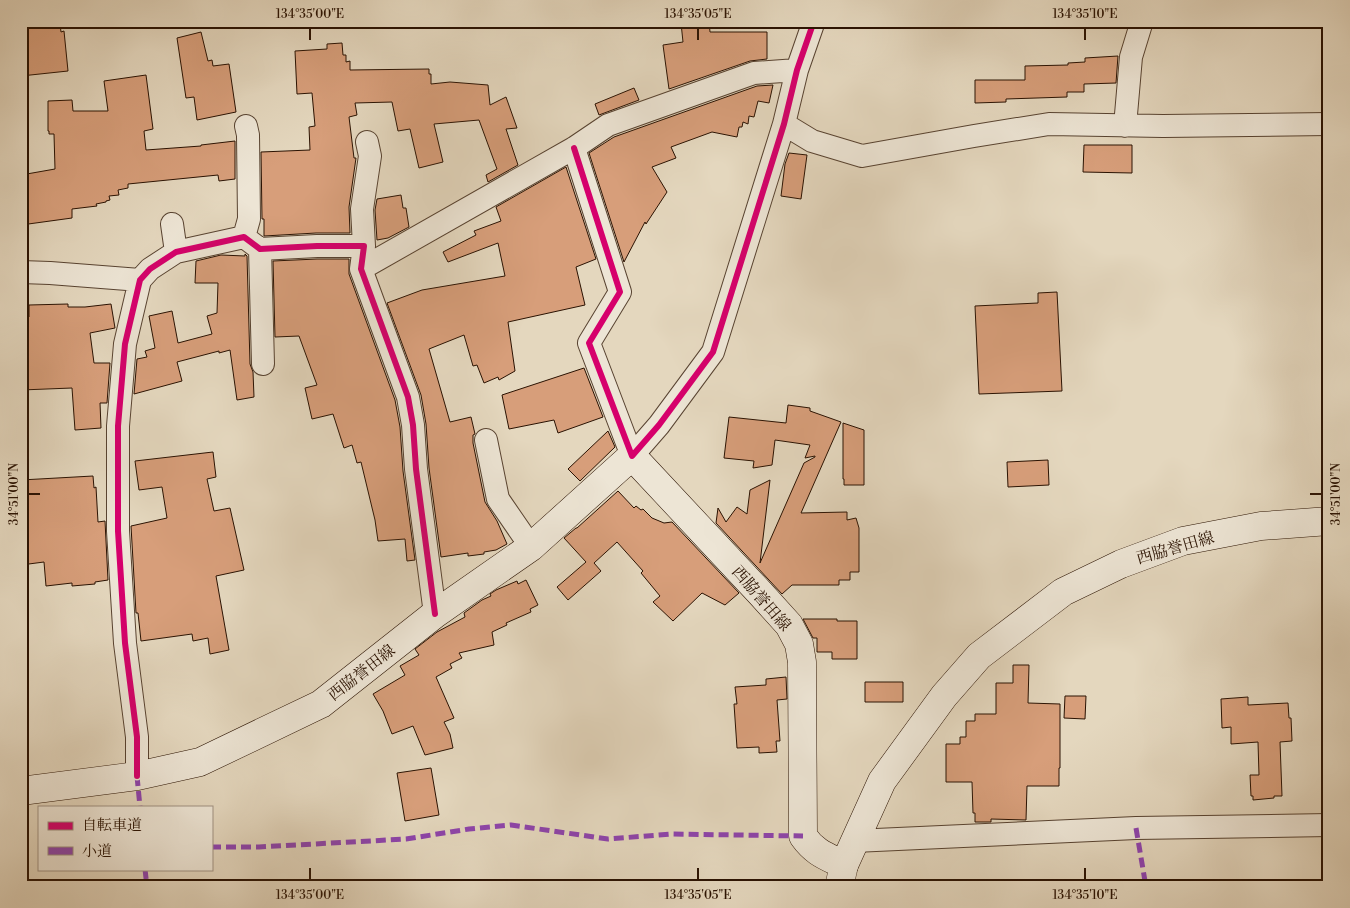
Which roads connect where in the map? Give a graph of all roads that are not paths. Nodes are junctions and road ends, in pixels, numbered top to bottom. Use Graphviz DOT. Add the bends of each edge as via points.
graph roads {
  1 [pos="814,21"];
  2 [pos="1142,21"];
  3 [pos="797,70"];
  4 [pos="784,124"];
  5 [pos="1329,124"];
  6 [pos="246,126"];
  7 [pos="1125,126"];
  8 [pos="367,142"];
  9 [pos="574,148"];
  10 [pos="172,224"];
  11 [pos="252,243"];
  12 [pos="364,246"];
  13 [pos="176,252"];
  14 [pos="361,269"];
  15 [pos="21,272"];
  16 [pos="140,280"];
  17 [pos="263,364"];
  18 [pos="486,440"];
  19 [pos="632,456"];
  20 [pos="1329,521"];
  21 [pos="531,546"];
  22 [pos="435,614"];
  23 [pos="137,776"];
  24 [pos="21,791"];
  25 [pos="1329,825"];
  26 [pos="846,864"];
  1 -- 3 [label="street"];
  2 -- 7 [label="street" via="1131,57"];
  3 -- 4 [label="street"];
  3 -- 9 [label="street" via="754,73 727,82 608,124"];
  4 -- 7 [label="street" via="812,141 862,156 1049,124"];
  4 -- 19 [label="street" via="713,352"];
  5 -- 7 [label="street"];
  6 -- 11 [label="street"];
  8 -- 12 [label="street" via="370,156 362,209"];
  9 -- 14 [label="street"];
  9 -- 19 [label="street" via="620,292 589,343"];
  10 -- 13 [label="street"];
  11 -- 12 [label="street"];
  11 -- 13 [label="street"];
  11 -- 17 [label="street"];
  12 -- 14 [label="street"];
  13 -- 16 [label="street" via="150,269"];
  14 -- 22 [label="street" via="408,397"];
  15 -- 16 [label="street"];
  16 -- 23 [label="street" via="125,344 118,426 118,531 125,643 137,736"];
  18 -- 21 [label="street" via="498,499"];
  19 -- 21 [label="main road, 西脇誉田線"];
  19 -- 26 [label="main road, 西脇誉田線" via="789,625 802,662 803,836 818,852"];
  20 -- 26 [label="main road, 西脇誉田線" via="1261,526 1183,541 1121,564 1063,592 979,656 944,696 882,780"];
  21 -- 22 [label="main road, 西脇誉田線"];
  22 -- 23 [label="main road, 西脇誉田線" via="320,704 200,762"];
  23 -- 24 [label="main road, 西脇誉田線"];
  25 -- 26 [label="street" via="1136,828"];
}
